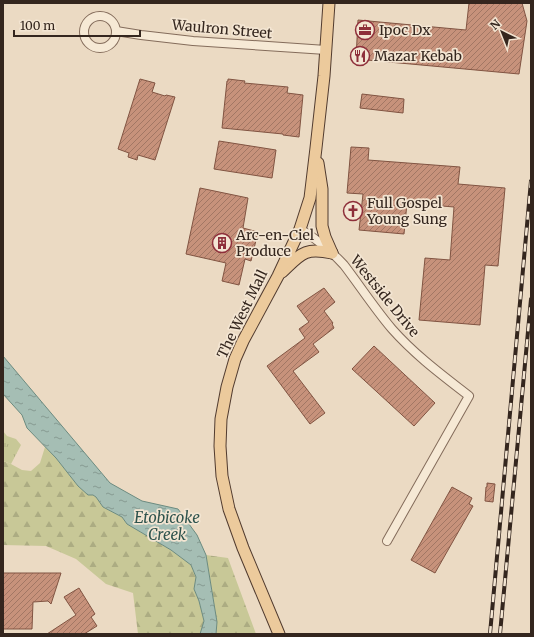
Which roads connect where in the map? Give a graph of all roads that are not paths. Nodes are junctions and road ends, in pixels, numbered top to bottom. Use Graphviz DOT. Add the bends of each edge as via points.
graph roads {
  1 [pos="330,3"];
  2 [pos="116,31"];
  3 [pos="326,50"];
  4 [pos="316,148"];
  5 [pos="300,229"];
  6 [pos="332,253"];
  7 [pos="278,276"];
  8 [pos="387,541"];
  9 [pos="279,634"];
  1 -- 3 [label="main road, The West Mall"];
  2 -- 3 [label="street, Waulron Street" via="193,41"];
  3 -- 4 [label="main road, The West Mall"];
  4 -- 5 [label="main road, The West Mall" via="310,198"];
  4 -- 6 [label="main road" via="322,189 322,226"];
  5 -- 6 [label="street, Westside Drive"];
  5 -- 7 [label="main road, The West Mall"];
  6 -- 7 [label="main road" via="309,251"];
  6 -- 8 [label="street, Westside Drive" via="393,329 428,364 469,396"];
  7 -- 9 [label="main road, The West Mall" via="235,359 221,419 220,446 222,476 233,522"];
}
